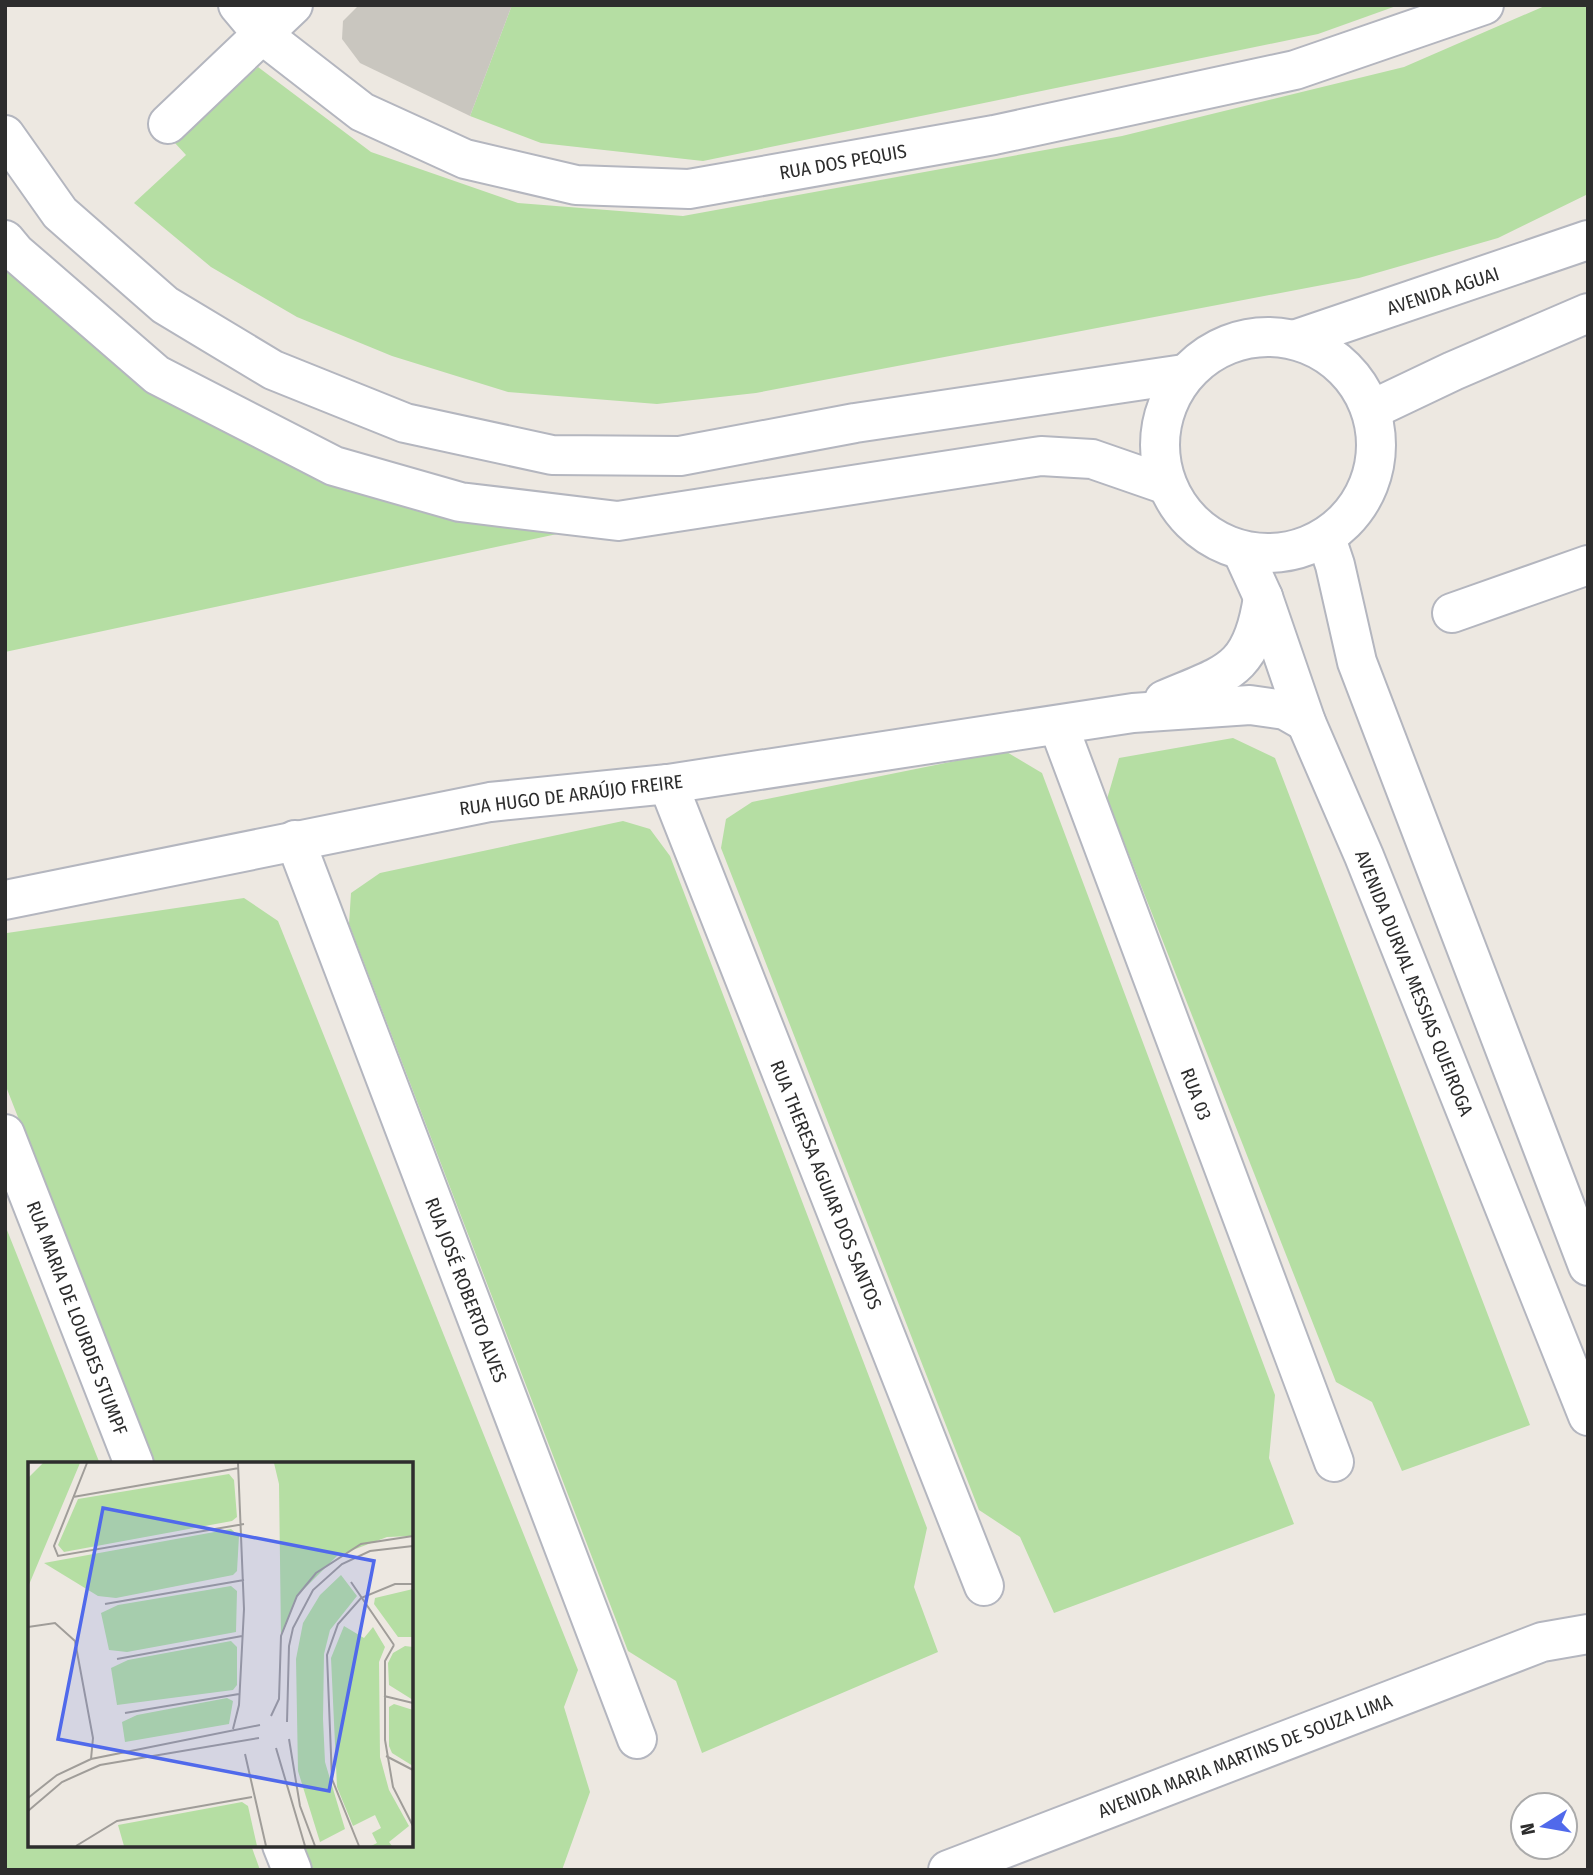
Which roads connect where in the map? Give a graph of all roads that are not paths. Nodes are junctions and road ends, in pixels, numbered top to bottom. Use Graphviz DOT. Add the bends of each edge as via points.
graph roads {
  1 [pos="237,5"];
  2 [pos="293,5"];
  3 [pos="1484,5"];
  4 [pos="264,36"];
  5 [pos="168,124"];
  6 [pos="5,135"];
  7 [pos="5,240"];
  8 [pos="1588,240"];
  9 [pos="1588,313"];
  10 [pos="1297,340"];
  11 [pos="1184,374"];
  12 [pos="1371,410"];
  13 [pos="1167,485"];
  14 [pos="1326,538"];
  15 [pos="1242,551"];
  16 [pos="1588,565"];
  17 [pos="1263,597"];
  18 [pos="1452,613"];
  19 [pos="1133,713"];
  20 [pos="1306,722"];
  21 [pos="1059,727"];
  22 [pos="668,784"];
  23 [pos="295,840"];
  24 [pos="5,900"];
  25 [pos="5,1133"];
  26 [pos="1588,1266"];
  27 [pos="1588,1416"];
  28 [pos="133,1462"];
  29 [pos="1334,1462"];
  30 [pos="985,1586"];
  31 [pos="1588,1608"];
  32 [pos="1588,1634"];
  33 [pos="1542,1642"];
  34 [pos="637,1740"];
  35 [pos="283,1847"];
  36 [pos="292,1870"];
  37 [pos="948,1870"];
  1 -- 4 [label="street, RUA DOS PEQUIS"];
  2 -- 4 [label="street"];
  3 -- 4 [label="street, RUA DOS PEQUIS" via="1295,70 994,135 689,189 576,185 465,159 362,112"];
  4 -- 5 [label="street"];
  6 -- 11 [label="street" via="60,213 165,305 272,370 405,423 552,455 680,456 855,423"];
  7 -- 13 [label="street" via="157,375 334,466 460,502 618,521 1041,456 1092,459"];
  8 -- 10 [label="street, AVENIDA AGUAI"];
  9 -- 12 [label="street"];
  10 -- 11 [label="street" via="1267,336 1236,340 1208,354"];
  10 -- 12 [label="street" via="1329,355 1355,379"];
  11 -- 13 [label="street" via="1169,399 1161,427 1160,457"];
  12 -- 14 [label="street" via="1377,434 1371,482 1353,513"];
  13 -- 15 [label="street" via="1185,515 1210,538"];
  14 -- 15 [label="street" via="1285,553"];
  14 -- 26 [label="street" via="1357,662"];
  15 -- 17 [label="street, AVENIDA DURVAL MESSIAS QUEIROGA"];
  16 -- 18 [label="street"];
  17 -- 19 [label="street" via="1252,646 1237,664 1213,680"];
  17 -- 20 [label="street, AVENIDA DURVAL MESSIAS QUEIROGA"];
  19 -- 20 [label="street" via="1250,705 1284,710"];
  19 -- 21 [label="street, RUA HUGO DE ARAÚJO FREIRE"];
  20 -- 27 [label="street, AVENIDA DURVAL MESSIAS QUEIROGA"];
  21 -- 22 [label="street, RUA HUGO DE ARAÚJO FREIRE"];
  21 -- 29 [label="street, RUA 03"];
  22 -- 23 [label="street, RUA HUGO DE ARAÚJO FREIRE" via="490,802"];
  22 -- 30 [label="street, RUA THERESA AGUIAR DOS SANTOS"];
  23 -- 24 [label="street, RUA HUGO DE ARAÚJO FREIRE"];
  23 -- 34 [label="street, RUA JOSÉ ROBERTO ALVES"];
  25 -- 28 [label="street, RUA MARIA DE LOURDES STUMPF"];
  31 -- 33 [label="street, AVENIDA MARIA MARTINS DE SOUZA LIMA"];
  32 -- 33 [label="street, AVENIDA MARIA MARTINS DE SOUZA LIMA"];
  33 -- 37 [label="street, AVENIDA MARIA MARTINS DE SOUZA LIMA"];
  35 -- 36 [label="street"];
}
